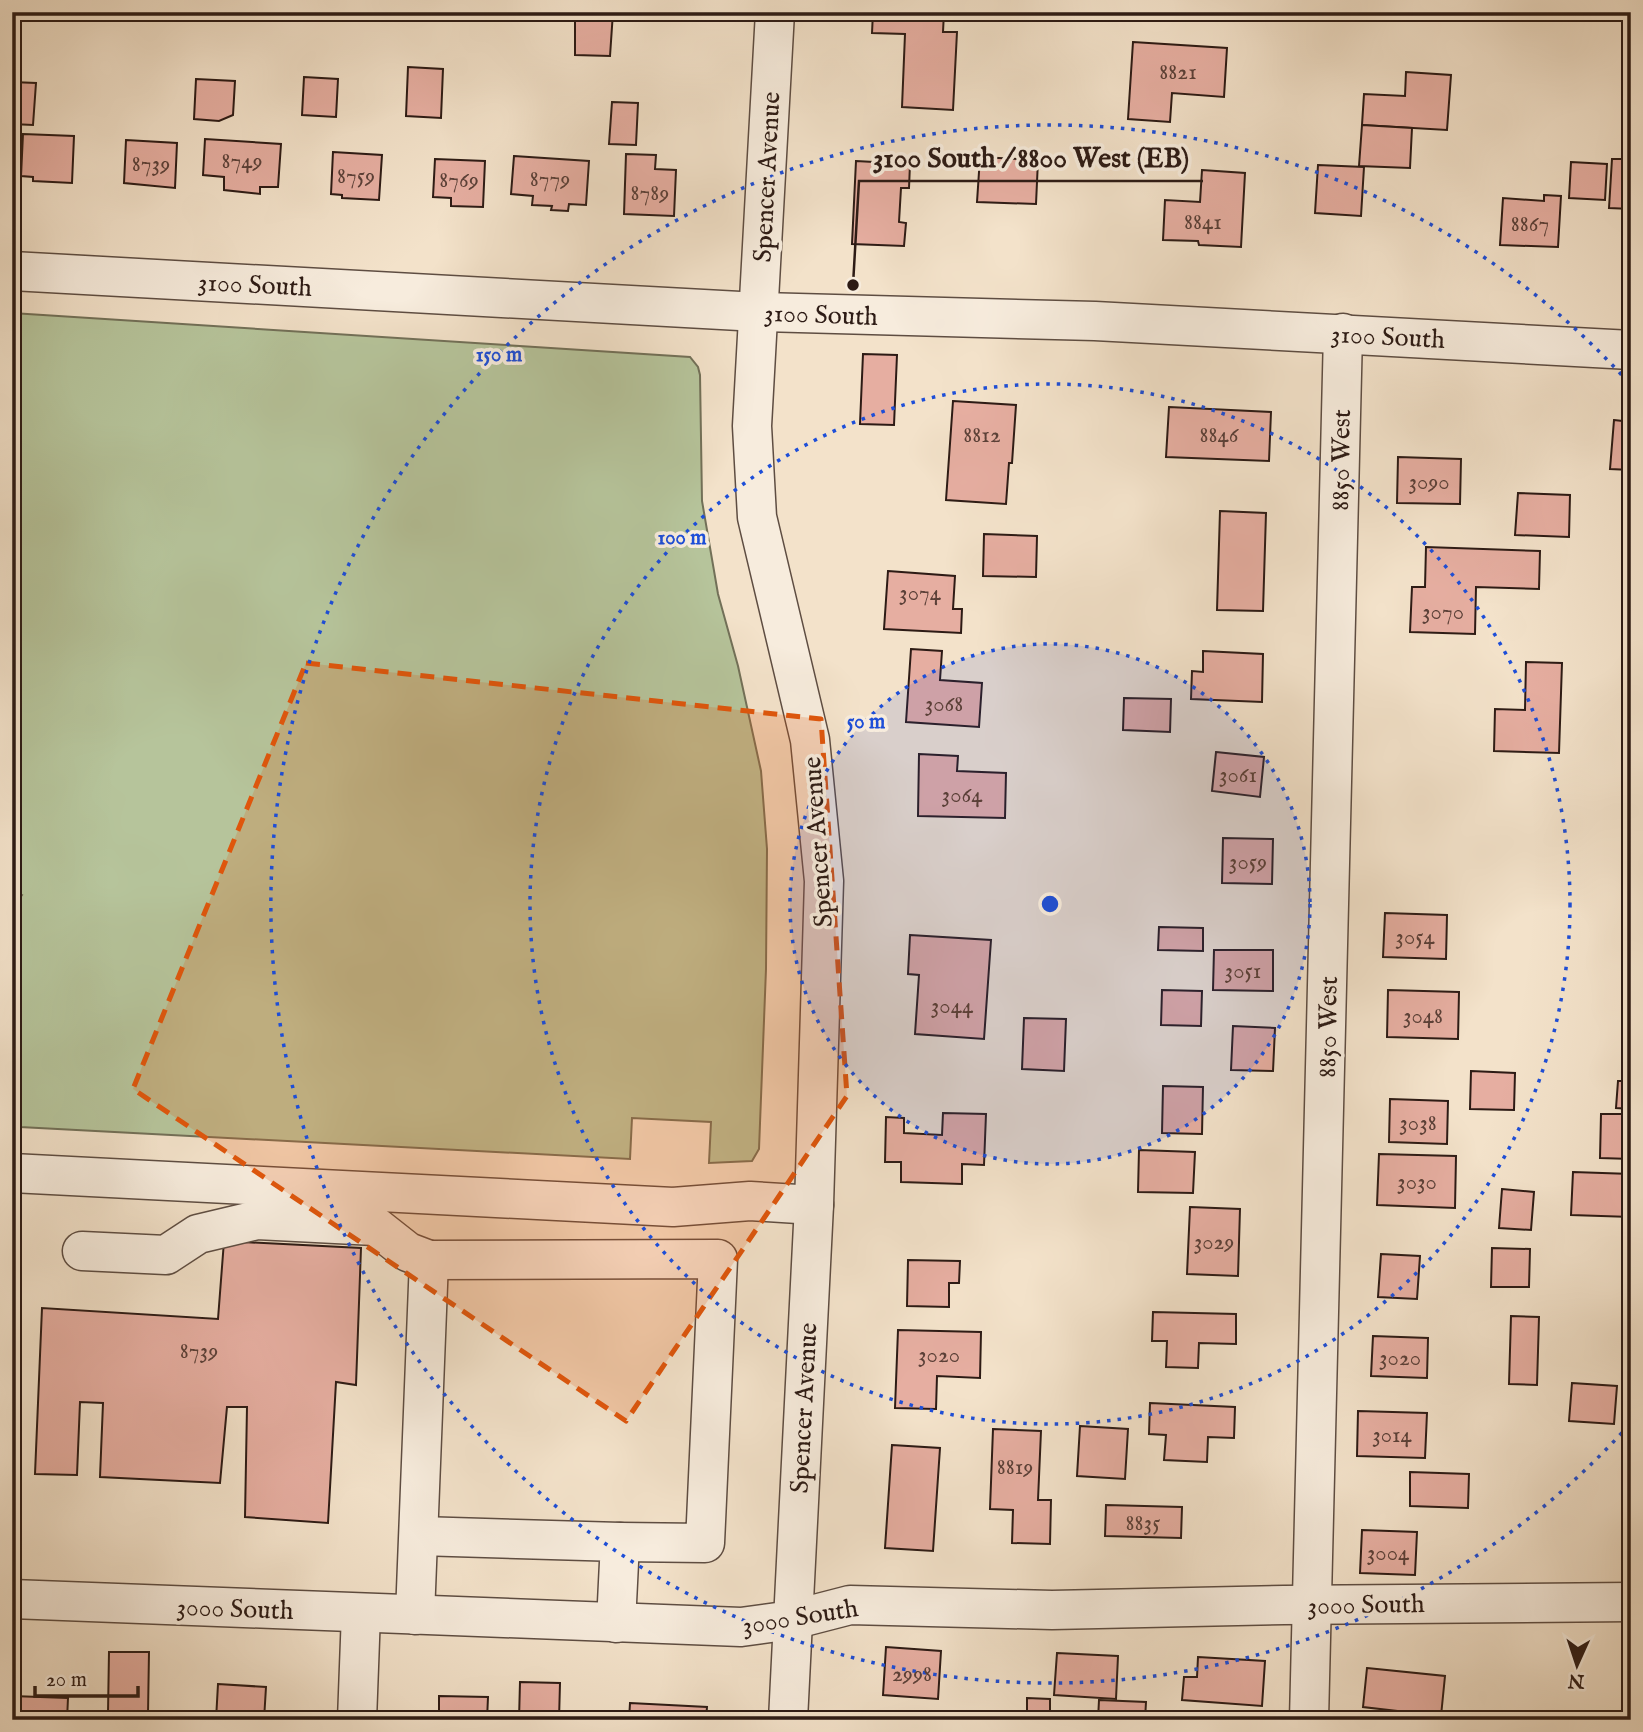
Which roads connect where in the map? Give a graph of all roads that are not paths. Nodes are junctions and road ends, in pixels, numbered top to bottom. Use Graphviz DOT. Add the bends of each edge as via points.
graph roads {
  1 [pos="775,12"];
  2 [pos="12,271"];
  3 [pos="758,312"];
  4 [pos="1343,333"];
  5 [pos="1631,350"];
  6 [pos="12,1172"];
  7 [pos="814,1205"];
  8 [pos="82,1251"];
  9 [pos="429,1260"];
  10 [pos="419,1536"];
  11 [pos="620,1542"];
  12 [pos="12,1599"];
  13 [pos="1631,1602"];
  14 [pos="1312,1605"];
  15 [pos="361,1613"];
  16 [pos="415,1615"];
  17 [pos="792,1620"];
  18 [pos="616,1623"];
  19 [pos="357,1720"];
  20 [pos="789,1720"];
  21 [pos="1309,1720"];
  1 -- 3 [label="street, Spencer Avenue"];
  2 -- 3 [label="street, 3100 South"];
  3 -- 4 [label="street, 3100 South"];
  3 -- 7 [label="street, Spencer Avenue" via="752,426 757,517 810,740 824,881"];
  4 -- 5 [label="street, 3100 South"];
  4 -- 14 [label="street, 8850 West"];
  6 -- 7 [label="street" via="673,1207 750,1201"];
  7 -- 17 [label="street, Spencer Avenue"];
  8 -- 9 [label="street" via="166,1255 198,1234 257,1220 375,1226 408,1252"];
  9 -- 10 [label="street"];
  9 -- 11 [label="street" via="719,1259 705,1544"];
  10 -- 11 [label="street"];
  10 -- 16 [label="street"];
  11 -- 18 [label="street"];
  12 -- 15 [label="street, 3000 South"];
  13 -- 14 [label="street, 3000 South"];
  14 -- 17 [label="street, 3000 South" via="1052,1610 850,1605"];
  14 -- 21 [label="street, 8850 West"];
  15 -- 16 [label="street, 3000 South"];
  15 -- 19 [label="street"];
  16 -- 18 [label="street, 3000 South"];
  17 -- 18 [label="street, 3000 South" via="741,1628"];
  17 -- 20 [label="street, Spencer Avenue"];
}
